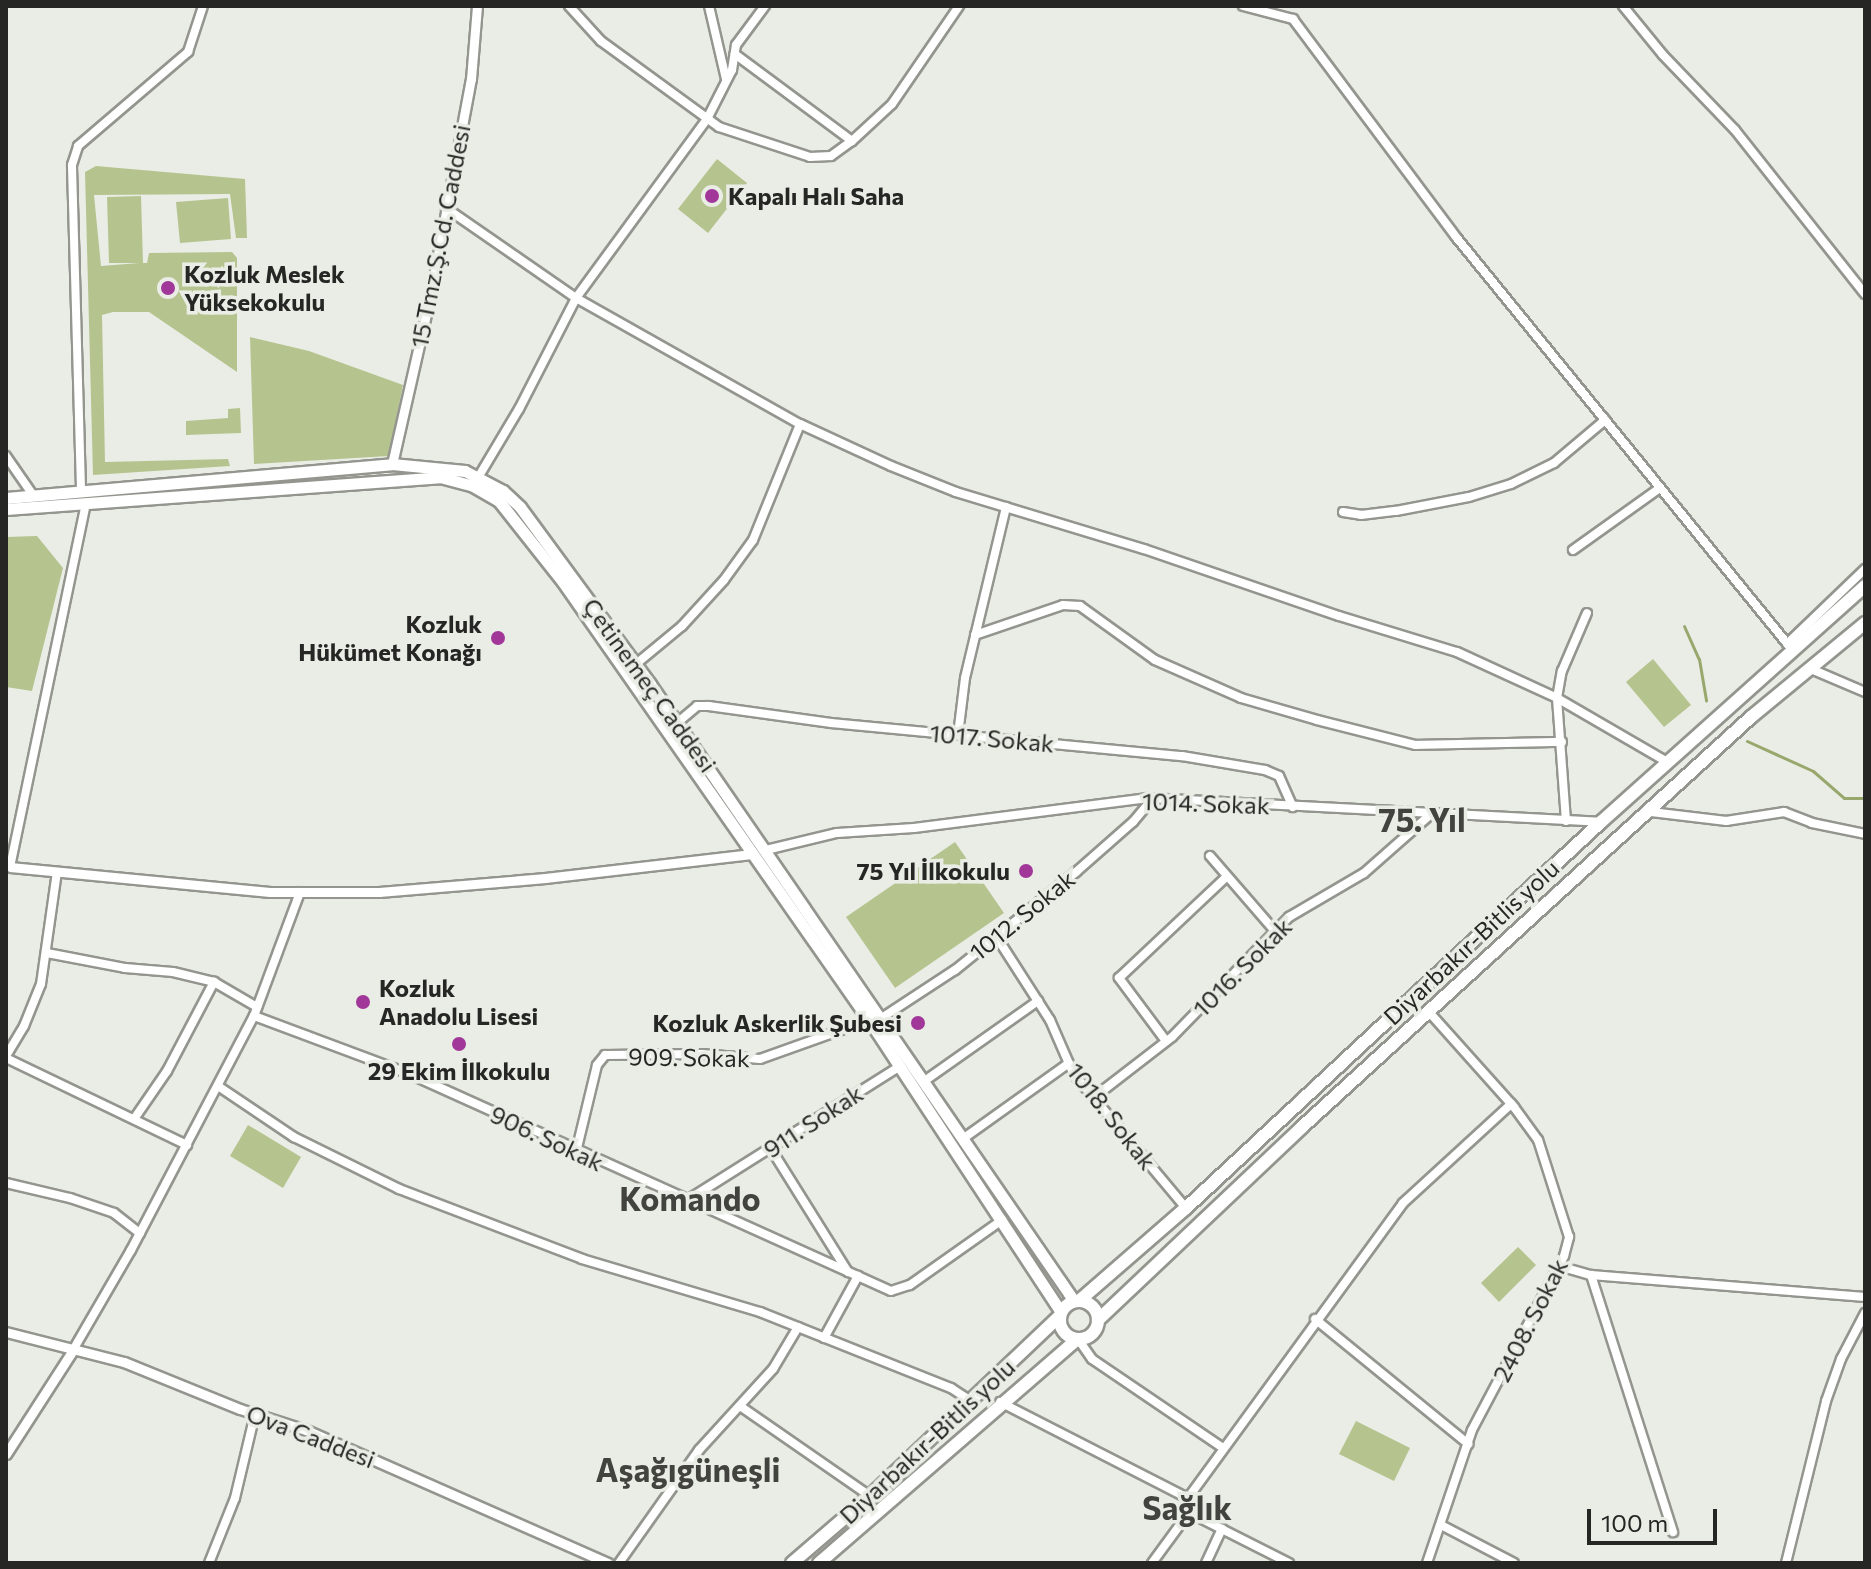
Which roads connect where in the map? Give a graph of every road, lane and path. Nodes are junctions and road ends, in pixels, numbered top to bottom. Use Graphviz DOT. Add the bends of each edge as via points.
graph roads {
  1 [pos="203,6"];
  2 [pos="477,6"];
  3 [pos="569,6"];
  4 [pos="709,6"];
  5 [pos="765,6"];
  6 [pos="959,6"];
  7 [pos="1243,6"];
  8 [pos="1623,6"];
  9 [pos="735,54"];
  10 [pos="727,80"];
  11 [pos="707,119"];
  12 [pos="852,141"];
  13 [pos="446,208"];
  14 [pos="1865,294"];
  15 [pos="576,298"];
  16 [pos="1605,420"];
  17 [pos="800,424"];
  18 [pos="6,456"];
  19 [pos="392,464"];
  20 [pos="479,476"];
  21 [pos="1660,488"];
  22 [pos="81,489"];
  23 [pos="33,495"];
  24 [pos="6,498"];
  25 [pos="86,503"];
  26 [pos="1006,507"];
  27 [pos="6,509"];
  28 [pos="1343,512"];
  29 [pos="1573,550"];
  30 [pos="1865,569"];
  31 [pos="1865,586"];
  32 [pos="1587,613"];
  33 [pos="1865,623"];
  34 [pos="975,635"];
  35 [pos="1790,648"];
  36 [pos="636,664"];
  37 [pos="1811,669"];
  38 [pos="1865,692"];
  39 [pos="1557,698"];
  40 [pos="677,723"];
  41 [pos="958,735"];
  42 [pos="1562,742"];
  43 [pos="1669,764"];
  44 [pos="1153,798"];
  45 [pos="1293,807"];
  46 [pos="1651,812"];
  47 [pos="1432,813"];
  48 [pos="1566,821"];
  49 [pos="1601,822"];
  50 [pos="1865,834"];
  51 [pos="766,850"];
  52 [pos="752,854"];
  53 [pos="1210,856"];
  54 [pos="8,866"];
  55 [pos="57,872"];
  56 [pos="1225,878"];
  57 [pos="300,892"];
  58 [pos="1275,931"];
  59 [pos="996,936"];
  60 [pos="47,953"];
  61 [pos="214,982"];
  62 [pos="1038,1001"];
  63 [pos="256,1012"];
  64 [pos="1430,1013"];
  65 [pos="874,1020"];
  66 [pos="1166,1041"];
  67 [pos="6,1057"];
  68 [pos="1069,1063"];
  69 [pos="900,1066"];
  70 [pos="923,1082"];
  71 [pos="218,1086"];
  72 [pos="1093,1098"];
  73 [pos="1511,1104"];
  74 [pos="134,1119"];
  75 [pos="964,1138"];
  76 [pos="187,1145"];
  77 [pos="771,1149"];
  78 [pos="576,1152"];
  79 [pos="6,1183"];
  80 [pos="686,1201"];
  81 [pos="1186,1208"];
  82 [pos="1002,1220"];
  83 [pos="140,1233"];
  84 [pos="1559,1266"];
  85 [pos="853,1274"];
  86 [pos="1591,1275"];
  87 [pos="1865,1297"];
  88 [pos="1077,1301"];
  89 [pos="1865,1313"];
  90 [pos="1061,1314"];
  91 [pos="1315,1319"];
  92 [pos="1098,1320"];
  93 [pos="798,1327"];
  94 [pos="6,1332"];
  95 [pos="824,1338"];
  96 [pos="1078,1339"];
  97 [pos="73,1350"];
  98 [pos="971,1401"];
  99 [pos="1000,1402"];
  100 [pos="740,1406"];
  101 [pos="255,1414"];
  102 [pos="1468,1444"];
  103 [pos="1223,1448"];
  104 [pos="6,1454"];
  105 [pos="870,1496"];
  106 [pos="1188,1498"];
  107 [pos="1193,1507"];
  108 [pos="1441,1525"];
  109 [pos="1222,1529"];
  110 [pos="1673,1532"];
  111 [pos="209,1563"];
  112 [pos="608,1563"];
  113 [pos="619,1563"];
  114 [pos="792,1563"];
  115 [pos="819,1563"];
  116 [pos="1152,1563"];
  117 [pos="1206,1563"];
  118 [pos="1289,1563"];
  119 [pos="1427,1563"];
  120 [pos="1514,1563"];
  121 [pos="1786,1563"];
  1 -- 22 [label="street" via="188,52 78,146 72,165"];
  2 -- 13 [label="street, 15 Tmz.Ş.Cd. Caddesi" via="471,79"];
  3 -- 11 [label="street" via="601,41"];
  4 -- 10 [label="street"];
  5 -- 9 [label="street"];
  6 -- 12 [label="street" via="892,104"];
  7 -- 16 [label="street" via="1293,19 1456,237"];
  8 -- 14 [label="street" via="1735,130"];
  9 -- 10 [label="street"];
  9 -- 12 [label="street"];
  10 -- 11 [label="street"];
  11 -- 12 [label="street" via="732,133 810,157 831,156"];
  11 -- 15 [label="street"];
  13 -- 15 [label="street"];
  13 -- 19 [label="street, 15 Tmz.Ş.Cd. Caddesi"];
  15 -- 17 [label="street"];
  15 -- 20 [label="street"];
  16 -- 21 [label="street"];
  16 -- 28 [label="street" via="1554,463 1511,484 1396,511"];
  17 -- 26 [label="street" via="891,466"];
  17 -- 36 [label="street" via="753,540 682,626"];
  18 -- 23 [label="street"];
  19 -- 20 [label="main road, Çetinemeç Caddesi"];
  19 -- 22 [label="main road, Çetinemeç Caddesi"];
  20 -- 36 [label="main road, Çetinemeç Caddesi" via="520,507"];
  21 -- 29 [label="street"];
  21 -- 35 [label="street"];
  22 -- 23 [label="main road, Çetinemeç Caddesi"];
  23 -- 24 [label="main road, Çetinemeç Caddesi"];
  25 -- 27 [label="main road, Çetinemeç Caddesi"];
  25 -- 52 [label="main road, Çetinemeç Caddesi" via="429,477 454,479 487,492 563,582"];
  25 -- 54 [label="street"];
  26 -- 34 [label="street"];
  26 -- 39 [label="street" via="1457,652"];
  30 -- 35 [label="street"];
  31 -- 35 [label="highway, Diyarbakır-Bitlis yolu"];
  32 -- 39 [label="street" via="1562,671"];
  33 -- 37 [label="highway, Diyarbakır-Bitlis yolu"];
  34 -- 41 [label="street"];
  34 -- 42 [label="street" via="1063,605 1080,606 1155,660 1241,698 1317,720 1416,745"];
  35 -- 43 [label="highway, Diyarbakır-Bitlis yolu"];
  36 -- 40 [label="main road, Çetinemeç Caddesi"];
  37 -- 38 [label="street"];
  37 -- 46 [label="highway, Diyarbakır-Bitlis yolu" via="1751,717"];
  39 -- 42 [label="street"];
  39 -- 43 [label="street"];
  40 -- 41 [label="street, 1017. Sokak" via="697,706 709,706"];
  40 -- 51 [label="main road, Çetinemeç Caddesi"];
  41 -- 45 [label="street, 1017. Sokak" via="1182,756 1265,770 1279,776"];
  42 -- 48 [label="street"];
  43 -- 49 [label="highway, Diyarbakır-Bitlis yolu"];
  44 -- 45 [label="street, 1014. Sokak"];
  44 -- 51 [label="street, 1014. Sokak" via="837,833"];
  44 -- 59 [label="street, 1012. Sokak" via="1133,822"];
  45 -- 47 [label="street, 1014. Sokak"];
  46 -- 50 [label="street" via="1726,821 1784,812"];
  46 -- 64 [label="highway, Diyarbakır-Bitlis yolu"];
  47 -- 48 [label="street, 1014. Sokak"];
  47 -- 58 [label="street, 1016. Sokak" via="1364,873 1289,917"];
  48 -- 49 [label="street, 1014. Sokak"];
  49 -- 81 [label="highway, Diyarbakır-Bitlis yolu"];
  51 -- 65 [label="main road, Çetinemeç Caddesi"];
  52 -- 57 [label="street" via="515,881 379,892"];
  52 -- 65 [label="main road, Çetinemeç Caddesi"];
  53 -- 56 [label="street"];
  54 -- 55 [label="street"];
  55 -- 57 [label="street"];
  55 -- 60 [label="street"];
  56 -- 58 [label="street"];
  56 -- 66 [label="street" via="1119,978"];
  57 -- 63 [label="street"];
  58 -- 66 [label="street, 1016. Sokak"];
  59 -- 62 [label="street, 1018. Sokak"];
  59 -- 65 [label="street, 1012. Sokak" via="955,970"];
  60 -- 61 [label="street, 906. Sokak"];
  60 -- 67 [label="street" via="41,984"];
  61 -- 63 [label="street, 906. Sokak"];
  61 -- 74 [label="street" via="167,1071"];
  62 -- 68 [label="street, 1018. Sokak"];
  62 -- 70 [label="street"];
  63 -- 71 [label="street"];
  63 -- 78 [label="street, 906. Sokak" via="412,1075"];
  64 -- 73 [label="street, 2408. Sokak"];
  64 -- 92 [label="highway, Diyarbakır-Bitlis yolu"];
  65 -- 69 [label="main road, Çetinemeç Caddesi"];
  65 -- 70 [label="main road, Çetinemeç Caddesi"];
  65 -- 78 [label="street, 909. Sokak" via="760,1059 605,1055 597,1065"];
  66 -- 72 [label="street, 1016. Sokak"];
  67 -- 74 [label="street"];
  68 -- 72 [label="street, 1018. Sokak"];
  68 -- 75 [label="street"];
  69 -- 77 [label="street, 911. Sokak"];
  69 -- 82 [label="main road, Çetinemeç Caddesi"];
  70 -- 75 [label="main road, Çetinemeç Caddesi"];
  71 -- 76 [label="street"];
  71 -- 93 [label="street" via="294,1137 427,1201 582,1259"];
  72 -- 81 [label="street, 1018. Sokak"];
  73 -- 84 [label="street, 2408. Sokak" via="1538,1140 1561,1206 1569,1237"];
  73 -- 91 [label="street" via="1403,1203"];
  74 -- 76 [label="street"];
  75 -- 88 [label="main road, Çetinemeç Caddesi"];
  76 -- 83 [label="street"];
  77 -- 80 [label="street, 911. Sokak"];
  77 -- 85 [label="street"];
  78 -- 80 [label="street, 906. Sokak"];
  79 -- 83 [label="street" via="114,1213"];
  80 -- 85 [label="street, 906. Sokak"];
  81 -- 88 [label="highway, Diyarbakır-Bitlis yolu"];
  82 -- 85 [label="street, 906. Sokak" via="910,1285 891,1291"];
  82 -- 90 [label="main road, Çetinemeç Caddesi"];
  83 -- 97 [label="street"];
  84 -- 86 [label="street"];
  84 -- 102 [label="street, 2408. Sokak"];
  85 -- 95 [label="street"];
  86 -- 87 [label="street"];
  86 -- 110 [label="street"];
  88 -- 90 [label="highway"];
  88 -- 92 [label="highway" via="1094,1308"];
  89 -- 121 [label="street" via="1826,1401"];
  90 -- 96 [label="highway" via="1064,1332"];
  90 -- 98 [label="highway, Diyarbakır-Bitlis yolu"];
  91 -- 102 [label="street"];
  91 -- 103 [label="street"];
  92 -- 96 [label="highway" via="1093,1332"];
  93 -- 95 [label="street"];
  93 -- 100 [label="street" via="773,1369"];
  94 -- 97 [label="street, Ova Caddesi"];
  95 -- 98 [label="street" via="951,1388"];
  96 -- 99 [label="highway, Diyarbakır-Bitlis yolu"];
  96 -- 103 [label="street" via="1092,1359"];
  97 -- 101 [label="street, Ova Caddesi" via="124,1362"];
  97 -- 104 [label="street"];
  98 -- 105 [label="highway, Diyarbakır-Bitlis yolu"];
  99 -- 106 [label="street"];
  99 -- 115 [label="highway, Diyarbakır-Bitlis yolu"];
  100 -- 105 [label="street"];
  100 -- 113 [label="street" via="699,1450"];
  101 -- 111 [label="street" via="235,1498"];
  101 -- 112 [label="street, Ova Caddesi" via="306,1430"];
  102 -- 108 [label="street, 2408. Sokak"];
  103 -- 106 [label="street"];
  105 -- 114 [label="highway, Diyarbakır-Bitlis yolu"];
  106 -- 107 [label="street"];
  107 -- 109 [label="street" via="1198,1517"];
  107 -- 116 [label="street"];
  108 -- 119 [label="street, 2408. Sokak"];
  108 -- 120 [label="street"];
  109 -- 117 [label="street"];
  109 -- 118 [label="street"];
}
